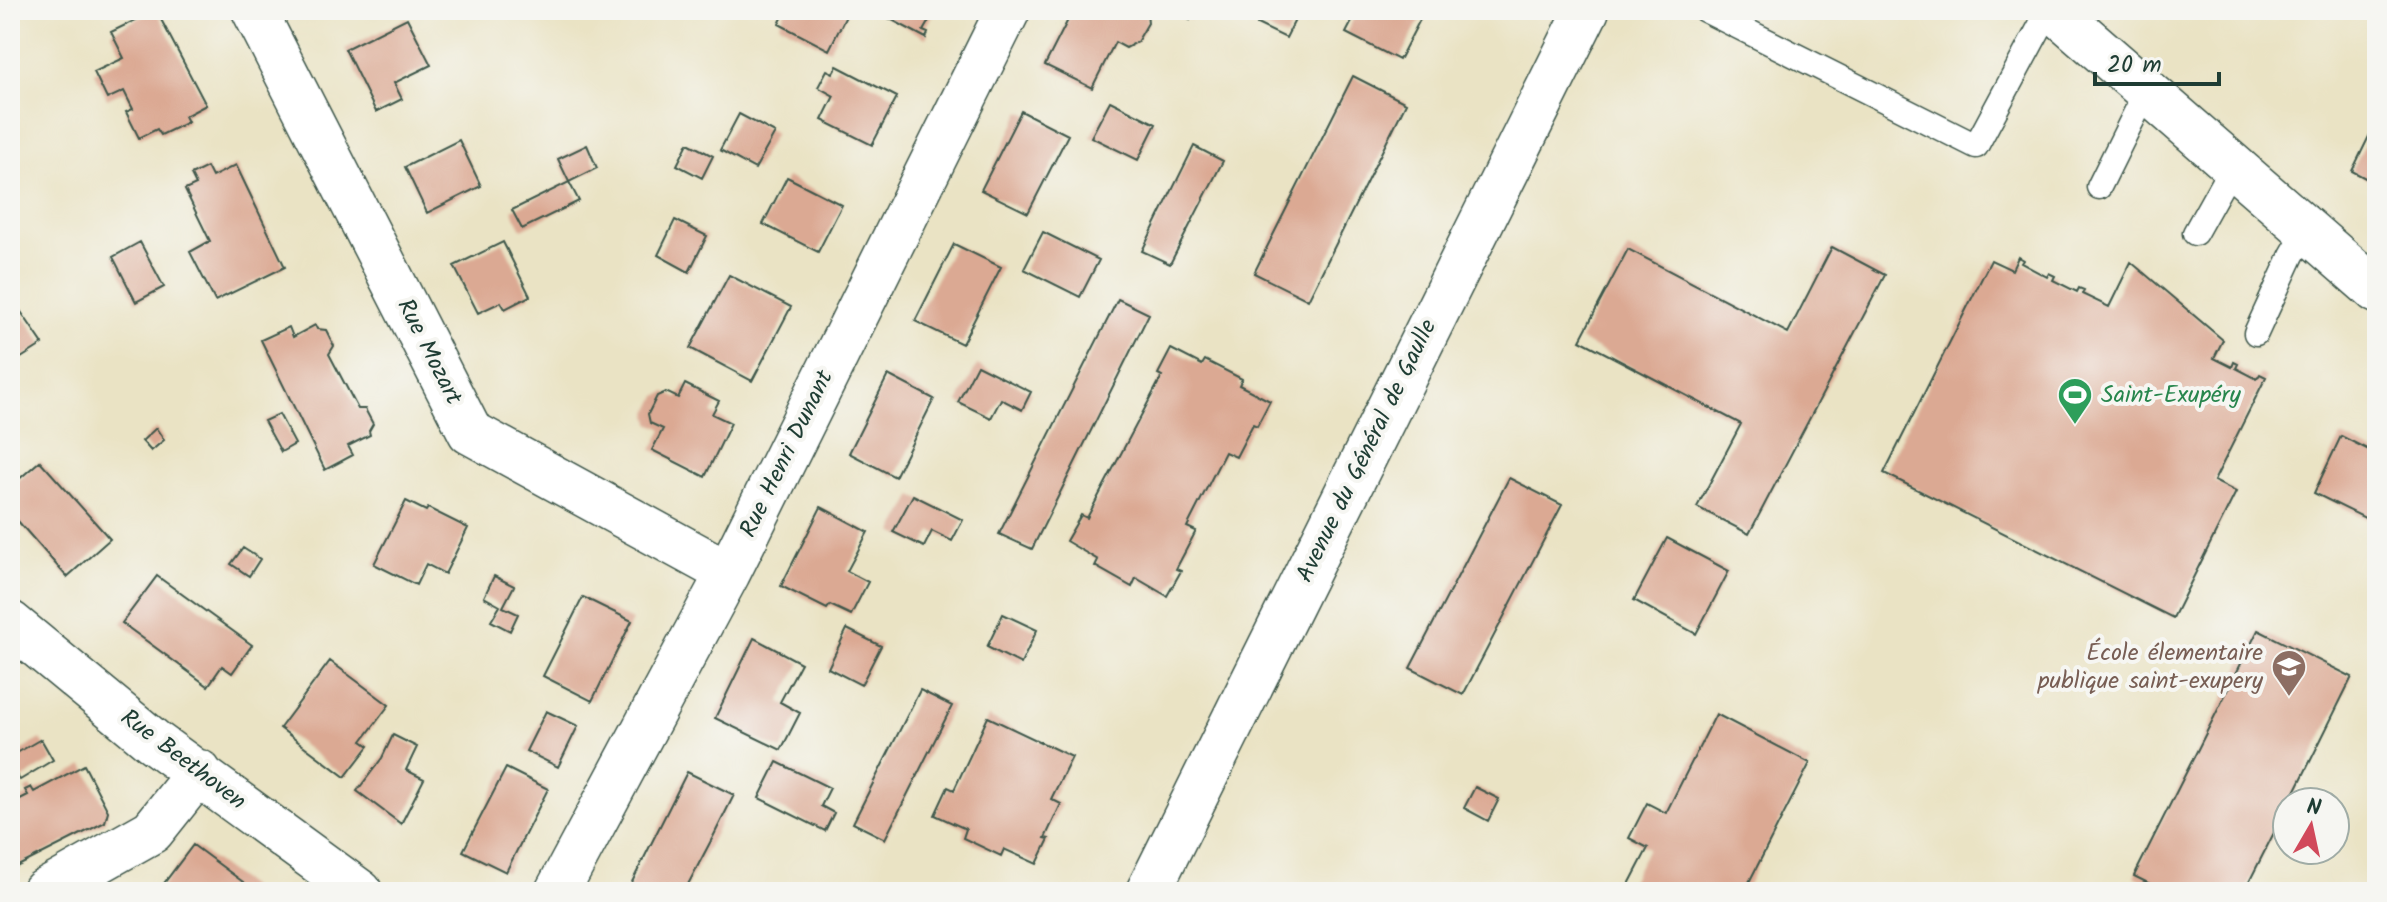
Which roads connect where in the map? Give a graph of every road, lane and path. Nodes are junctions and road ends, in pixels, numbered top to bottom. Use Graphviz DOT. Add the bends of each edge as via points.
graph roads {
  1 [pos="254,10"];
  2 [pos="1008,10"];
  3 [pos="1587,10"];
  4 [pos="1705,10"];
  5 [pos="2052,10"];
  6 [pos="2147,90"];
  7 [pos="2233,165"];
  8 [pos="2099,187"];
  9 [pos="2307,229"];
  10 [pos="2195,233"];
  11 [pos="2377,291"];
  12 [pos="2256,333"];
  13 [pos="728,573"];
  14 [pos="10,623"];
  15 [pos="199,772"];
  16 [pos="44,892"];
  17 [pos="360,892"];
  18 [pos="557,892"];
  19 [pos="1148,892"];
  1 -- 13 [label="street, Rue Mozart" via="470,432"];
  2 -- 13 [label="street, Rue Henri Dunant"];
  3 -- 19 [label="street, Avenue du Général de Gaulle"];
  4 -- 5 [label="lane" via="1976,146"];
  5 -- 6 [label="street"];
  6 -- 7 [label="street"];
  6 -- 8 [label="lane"];
  7 -- 9 [label="street"];
  7 -- 10 [label="lane"];
  9 -- 11 [label="street"];
  9 -- 12 [label="lane"];
  13 -- 18 [label="street, Rue Henri Dunant"];
  14 -- 15 [label="street, Rue Beethoven" via="153,741"];
  15 -- 16 [label="street" via="152,831"];
  15 -- 17 [label="street, Rue Beethoven"];
}
